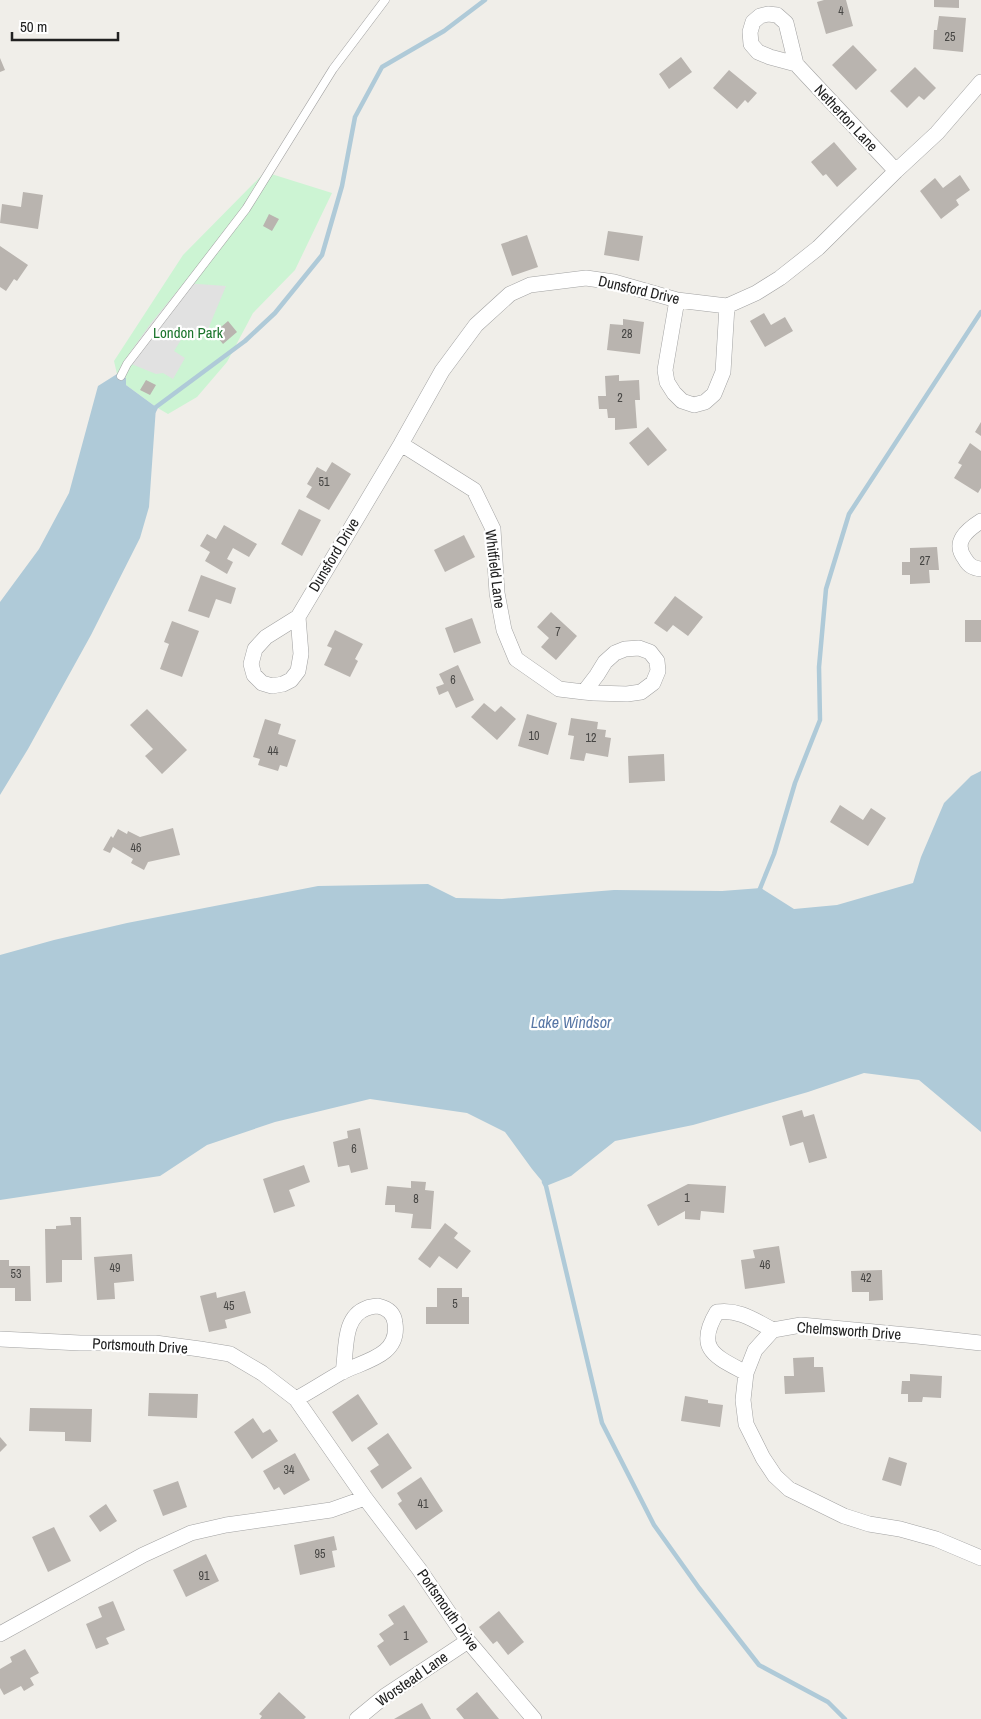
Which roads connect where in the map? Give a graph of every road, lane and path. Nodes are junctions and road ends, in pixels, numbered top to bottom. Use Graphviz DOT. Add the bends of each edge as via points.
graph roads {
  1 [pos="385,0"];
  2 [pos="796,64"];
  3 [pos="981,82"];
  4 [pos="896,170"];
  5 [pos="677,300"];
  6 [pos="727,306"];
  7 [pos="121,376"];
  8 [pos="401,444"];
  9 [pos="981,521"];
  10 [pos="981,569"];
  11 [pos="298,617"];
  12 [pos="584,692"];
  13 [pos="773,1330"];
  14 [pos="0,1339"];
  15 [pos="981,1343"];
  16 [pos="343,1372"];
  17 [pos="746,1373"];
  18 [pos="296,1400"];
  19 [pos="364,1498"];
  20 [pos="981,1558"];
  21 [pos="0,1634"];
  22 [pos="468,1641"];
  23 [pos="357,1719"];
  24 [pos="534,1719"];
  1 -- 7 [label="lane" via="333,69 246,209"];
  2 -- 4 [label="street, Netherton Lane"];
  3 -- 4 [label="street" via="937,133"];
  4 -- 6 [label="street" via="810,254 780,278"];
  5 -- 6 [label="street, Dunsford Drive"];
  5 -- 6 [label="street" via="665,370 667,382 674,392 682,401 694,405 705,402 714,394 723,372"];
  5 -- 8 [label="street, Dunsford Drive" via="614,282 586,278 530,286 510,294 476,325 442,371"];
  8 -- 11 [label="street, Dunsford Drive"];
  8 -- 12 [label="street, Whitfield Lane" via="474,490 492,529 497,593 504,630 516,659 559,688"];
  9 -- 10 [label="street" via="968,529 960,542 960,552 966,561 973,568"];
  11 -- 11 [label="street, Dunsford Drive" via="266,637 255,649 251,664 254,675 262,683 282,684 291,680 298,671 301,654"];
  12 -- 12 [label="street, Whitfield Lane" via="615,653 639,648 650,652 656,661 658,672 653,683 641,692"];
  13 -- 15 [label="street, Chelmsworth Drive" via="801,1325"];
  13 -- 17 [label="street" via="755,1350"];
  13 -- 17 [label="street" via="739,1312 717,1312 711,1323 709,1346 715,1356"];
  14 -- 18 [label="street, Portsmouth Drive" via="154,1343 230,1354 262,1373"];
  16 -- 16 [label="street" via="370,1362 385,1352 394,1339 394,1316 385,1308 374,1306 354,1316 348,1328"];
  16 -- 18 [label="street"];
  17 -- 20 [label="street" via="743,1400 746,1424 767,1464 789,1489 844,1516 936,1540"];
  18 -- 19 [label="street, Portsmouth Drive"];
  19 -- 21 [label="street" via="331,1510 191,1533 143,1555"];
  19 -- 22 [label="street, Portsmouth Drive" via="419,1569"];
  22 -- 23 [label="street, Worstead Lane" via="385,1696"];
  22 -- 24 [label="street, Portsmouth Drive"];
}
